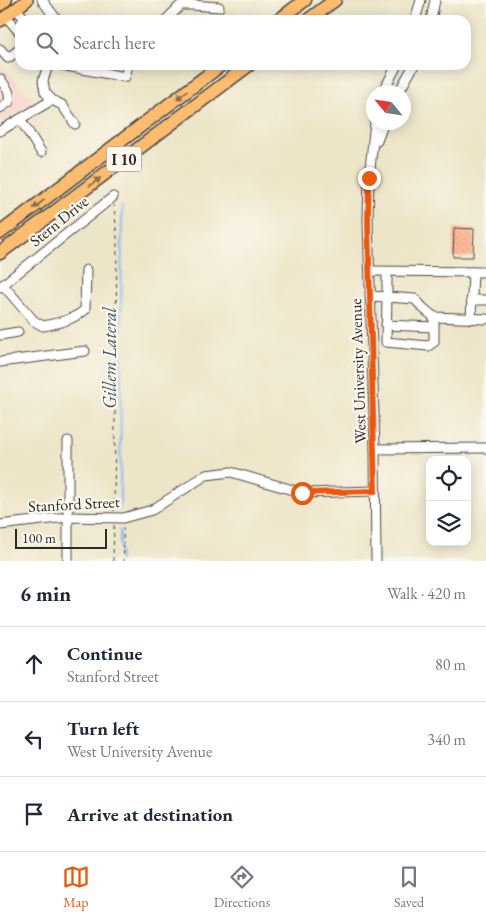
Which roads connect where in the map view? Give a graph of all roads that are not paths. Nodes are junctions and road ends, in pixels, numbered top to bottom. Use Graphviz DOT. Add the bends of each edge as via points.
graph roads {
  1 [pos="6,0"];
  2 [pos="27,0"];
  3 [pos="42,0"];
  4 [pos="306,0"];
  5 [pos="421,0"];
  6 [pos="435,0"];
  7 [pos="331,3"];
  8 [pos="0,5"];
  9 [pos="218,7"];
  10 [pos="16,9"];
  11 [pos="21,15"];
  12 [pos="53,15"];
  13 [pos="171,15"];
  14 [pos="286,15"];
  15 [pos="315,15"];
  16 [pos="417,15"];
  17 [pos="432,15"];
  18 [pos="3,19"];
  19 [pos="15,29"];
  20 [pos="0,49"];
  21 [pos="15,53"];
  22 [pos="46,70"];
  23 [pos="88,70"];
  24 [pos="127,70"];
  25 [pos="214,70"];
  26 [pos="242,70"];
  27 [pos="394,70"];
  28 [pos="411,70"];
  29 [pos="0,79"];
  30 [pos="387,85"];
  31 [pos="403,85"];
  32 [pos="52,100"];
  33 [pos="0,108"];
  34 [pos="20,119"];
  35 [pos="75,124"];
  36 [pos="374,130"];
  37 [pos="381,130"];
  38 [pos="0,132"];
  39 [pos="373,150"];
  40 [pos="41,152"];
  41 [pos="112,197"];
  42 [pos="0,233"];
  43 [pos="0,253"];
  44 [pos="86,270"];
  45 [pos="370,271"];
  46 [pos="387,272"];
  47 [pos="473,272"];
  48 [pos="486,272"];
  49 [pos="1,286"];
  50 [pos="370,296"];
  51 [pos="387,297"];
  52 [pos="471,300"];
  53 [pos="486,300"];
  54 [pos="434,317"];
  55 [pos="471,318"];
  56 [pos="486,319"];
  57 [pos="386,325"];
  58 [pos="434,327"];
  59 [pos="18,332"];
  60 [pos="0,335"];
  61 [pos="84,351"];
  62 [pos="0,362"];
  63 [pos="68,441"];
  64 [pos="486,448"];
  65 [pos="375,449"];
  66 [pos="375,491"];
  67 [pos="67,517"];
  68 [pos="0,525"];
  69 [pos="68,561"];
  70 [pos="376,561"];
  1 -- 8 [label="main road"];
  2 -- 10 [label="main road"];
  3 -- 12 [label="street"];
  4 -- 14 [label="highway"];
  5 -- 16 [label="street"];
  6 -- 17 [label="street"];
  7 -- 15 [label="highway"];
  9 -- 13 [label="street" via="181,5"];
  10 -- 11 [label="street"];
  10 -- 18 [label="main road"];
  18 -- 19 [label="street"];
  20 -- 21 [label="street" via="8,58"];
  22 -- 32 [label="street" via="43,81 45,92"];
  23 -- 24 [label="street" via="125,77"];
  25 -- 42 [label="highway, I 10, one-way"];
  43 -- 26 [label="highway, I 10, one-way"];
  27 -- 30 [label="street"];
  28 -- 31 [label="street"];
  29 -- 33 [label="street" via="10,96 9,102"];
  32 -- 34 [label="street"];
  32 -- 35 [label="street" via="62,105"];
  34 -- 38 [label="street"];
  34 -- 40 [label="street"];
  36 -- 39 [label="street, West University Avenue"];
  37 -- 39 [label="street, West University Avenue"];
  39 -- 45 [label="street, West University Avenue" via="369,178"];
  41 -- 49 [label="street, Stern Drive"];
  44 -- 49 [label="street" via="85,310 74,319 55,324 43,326 34,321"];
  45 -- 46 [label="street"];
  45 -- 50 [label="street, West University Avenue"];
  46 -- 47 [label="street"];
  46 -- 51 [label="street"];
  47 -- 48 [label="street"];
  47 -- 52 [label="street"];
  50 -- 51 [label="street"];
  50 -- 65 [label="street, West University Avenue"];
  51 -- 54 [label="street" via="415,299"];
  51 -- 57 [label="street"];
  52 -- 53 [label="street"];
  52 -- 55 [label="street"];
  54 -- 55 [label="street"];
  54 -- 58 [label="street"];
  55 -- 56 [label="street"];
  57 -- 58 [label="street"];
  57 -- 58 [label="street" via="386,342 428,346 434,342"];
  59 -- 60 [label="street"];
  61 -- 62 [label="street"];
  63 -- 67 [label="street"];
  64 -- 65 [label="street"];
  65 -- 66 [label="street, West University Avenue"];
  66 -- 67 [label="street, Stanford Street" via="302,493 231,472 206,475 152,510 119,518"];
  66 -- 70 [label="street, West University Avenue"];
  67 -- 68 [label="street, Stanford Street"];
  67 -- 69 [label="street"];
}
